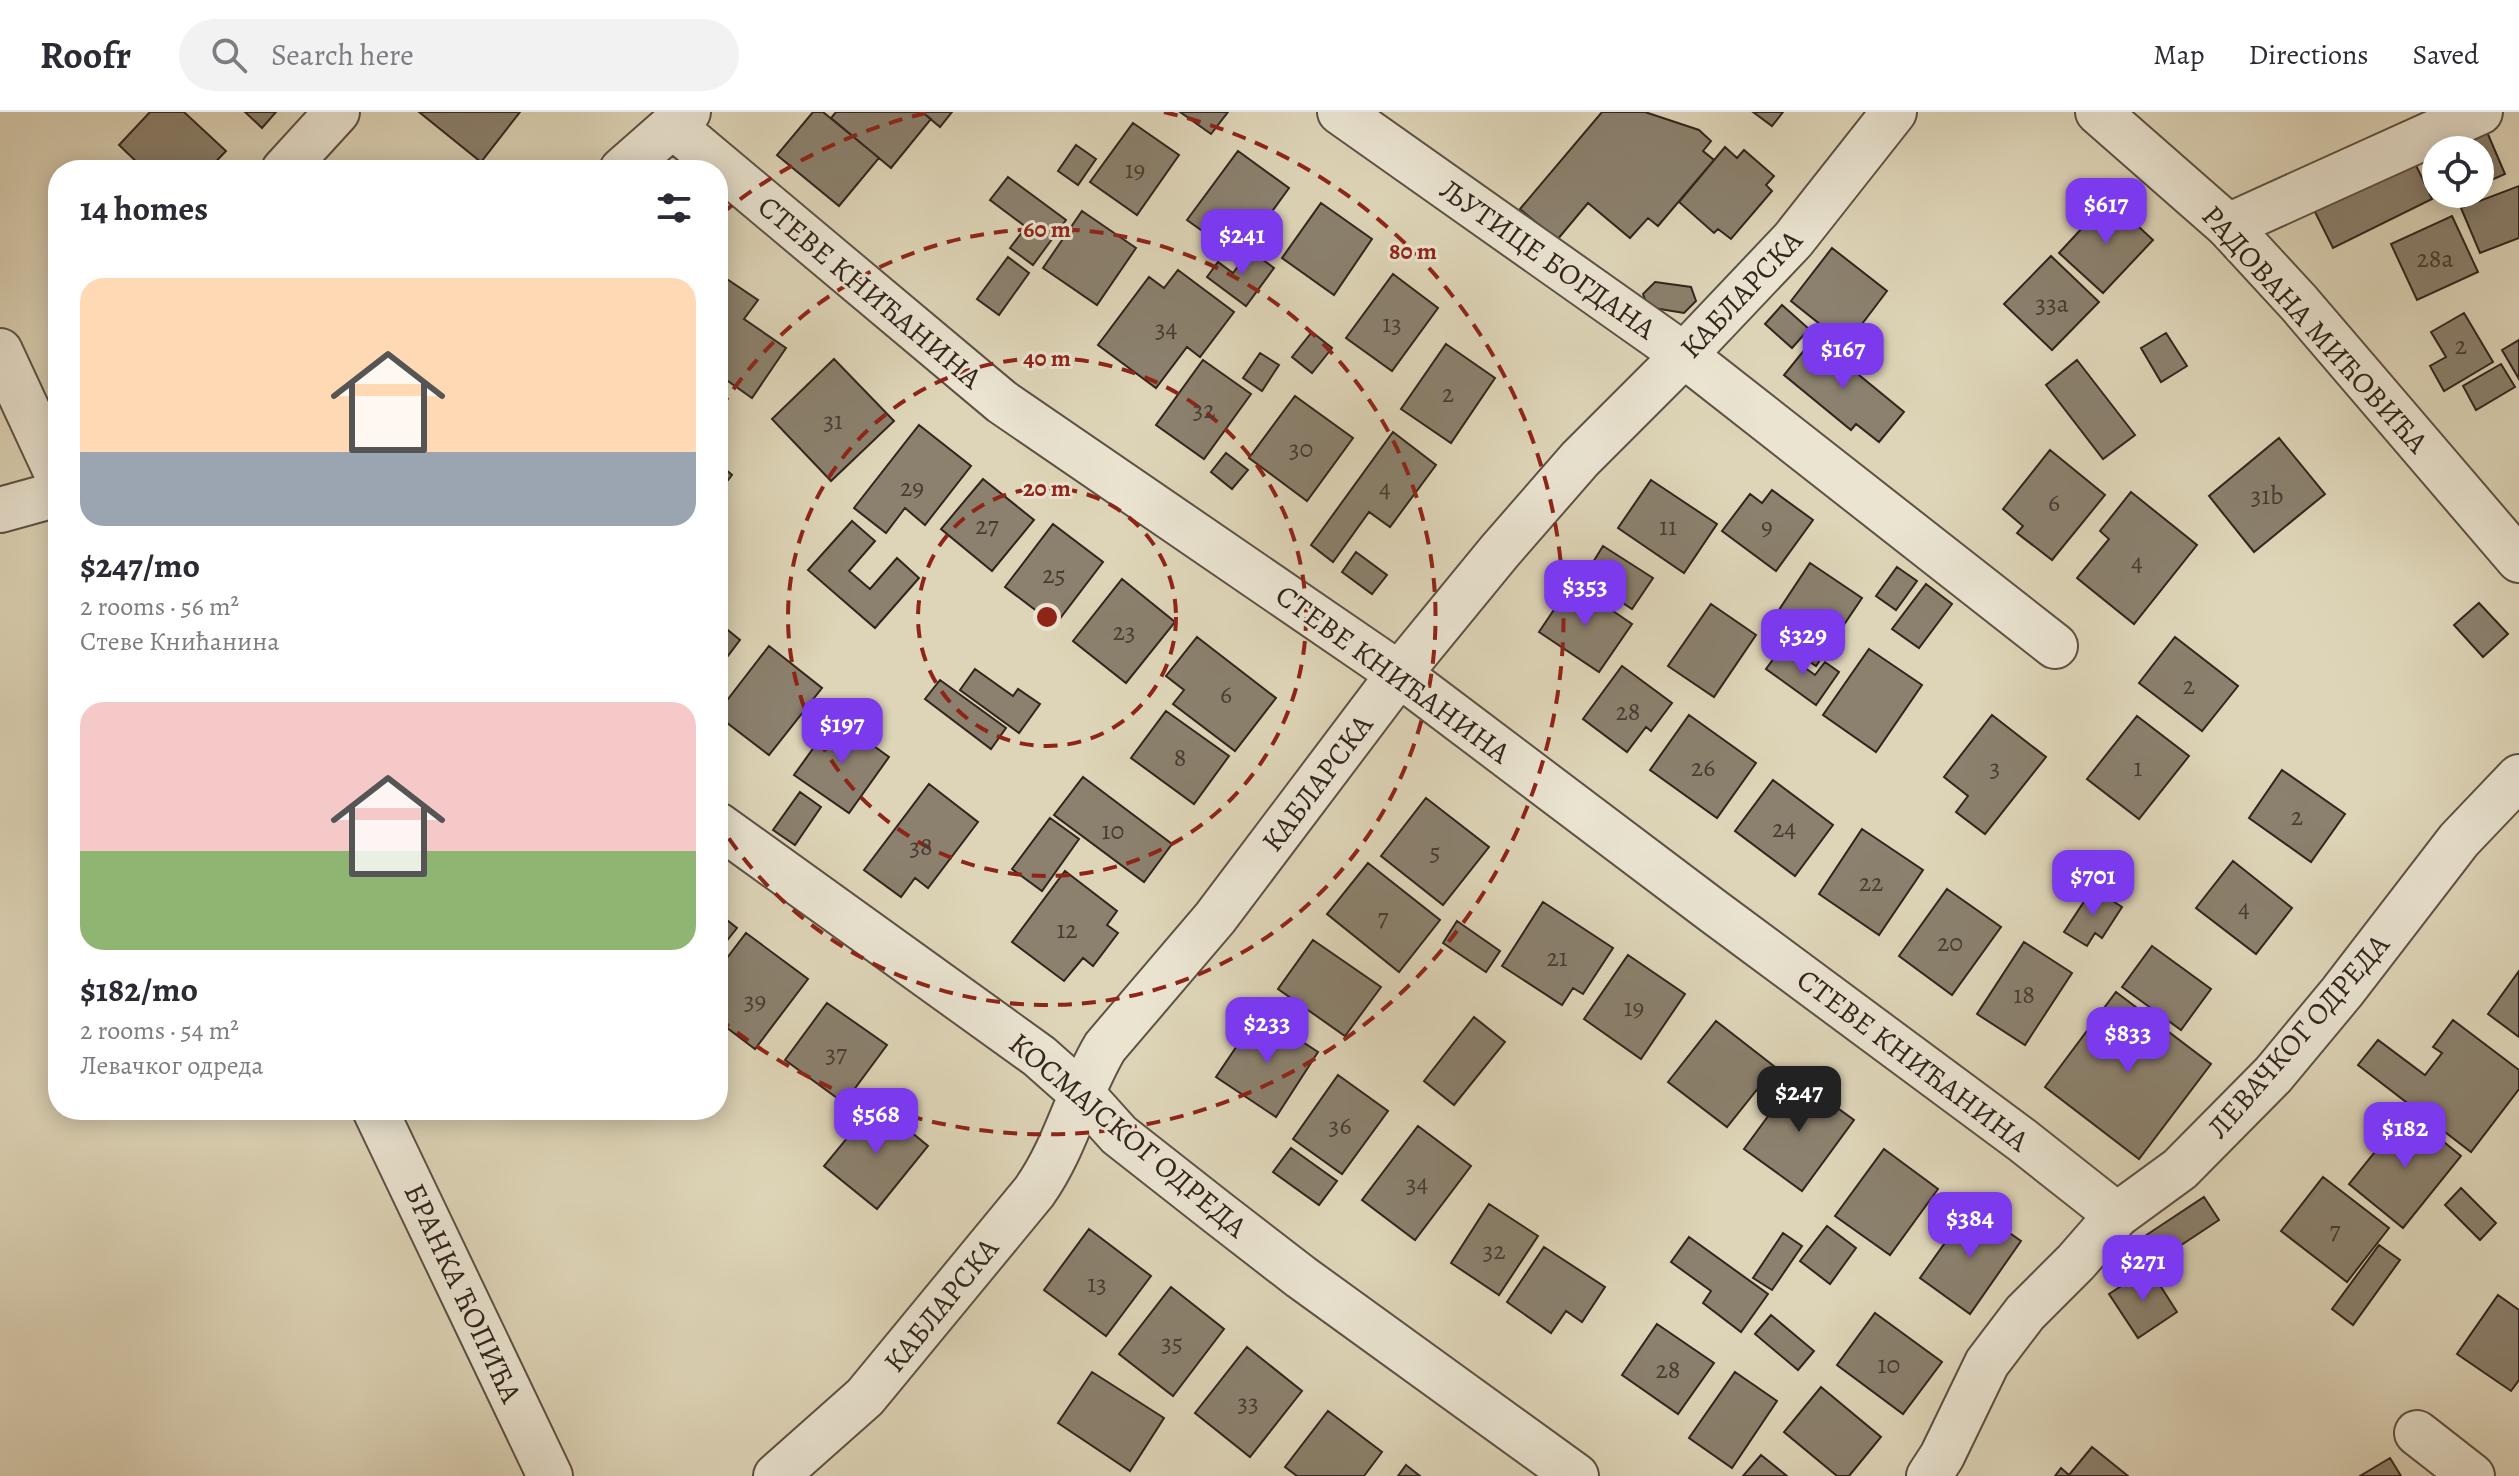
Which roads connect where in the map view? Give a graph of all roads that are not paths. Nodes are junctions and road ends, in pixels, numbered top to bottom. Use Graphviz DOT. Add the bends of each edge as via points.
graph roads {
  1 [pos="337,112"];
  2 [pos="1340,112"];
  3 [pos="1894,112"];
  4 [pos="2098,112"];
  5 [pos="2480,112"];
  6 [pos="681,119"];
  7 [pos="293,160"];
  8 [pos="634,160"];
  9 [pos="728,160"];
  10 [pos="728,160"];
  11 [pos="2228,226"];
  12 [pos="0,351"];
  13 [pos="1684,355"];
  14 [pos="48,454"];
  15 [pos="48,497"];
  16 [pos="0,510"];
  17 [pos="2519,560"];
  18 [pos="2055,646"];
  19 [pos="1399,674"];
  20 [pos="2519,777"];
  21 [pos="728,832"];
  22 [pos="1083,1095"];
  23 [pos="380,1120"];
  24 [pos="2117,1215"];
  25 [pos="2417,1433"];
  26 [pos="550,1476"];
  27 [pos="776,1476"];
  28 [pos="1576,1476"];
  29 [pos="1929,1476"];
  30 [pos="2472,1476"];
  1 -- 7 [label="street"];
  2 -- 13 [label="street, ЉУТИЦЕ БОГДАНА"];
  3 -- 13 [label="street, КАБЛАРСКА" via="1793,240"];
  4 -- 11 [label="street, РАДОВАНА МИЋОВИЋА"];
  5 -- 11 [label="street"];
  6 -- 8 [label="street"];
  6 -- 10 [label="street, СТЕВЕ КНИЋАНИНА"];
  9 -- 19 [label="street, СТЕВЕ КНИЋАНИНА" via="1002,402"];
  11 -- 17 [label="street, РАДОВАНА МИЋОВИЋА"];
  12 -- 14 [label="street"];
  13 -- 18 [label="street, ЉУТИЦЕ БОГДАНА"];
  13 -- 19 [label="street, КАБЛАРСКА" via="1580,459"];
  15 -- 16 [label="street"];
  19 -- 22 [label="street, КАБЛАРСКА" via="1215,918 1105,1047"];
  19 -- 24 [label="street, СТЕВЕ КНИЋАНИНА"];
  20 -- 24 [label="street, ЛЕВАЧКОГ ОДРЕДА" via="2459,840 2273,1075 2180,1169"];
  21 -- 22 [label="street, КОСМАЈСКОГ ОДРЕДА" via="1039,1056"];
  22 -- 27 [label="street, КАБЛАРСКА" via="1051,1168 1034,1192 865,1397"];
  22 -- 28 [label="street, КОСМАЈСКОГ ОДРЕДА" via="1119,1135 1301,1277"];
  23 -- 26 [label="street, БРАНКА ЋОПИЋА"];
  24 -- 29 [label="street, ЛЕВАЧКОГ ОДРЕДА" via="2025,1313 1987,1363"];
  25 -- 30 [label="street"];
}
